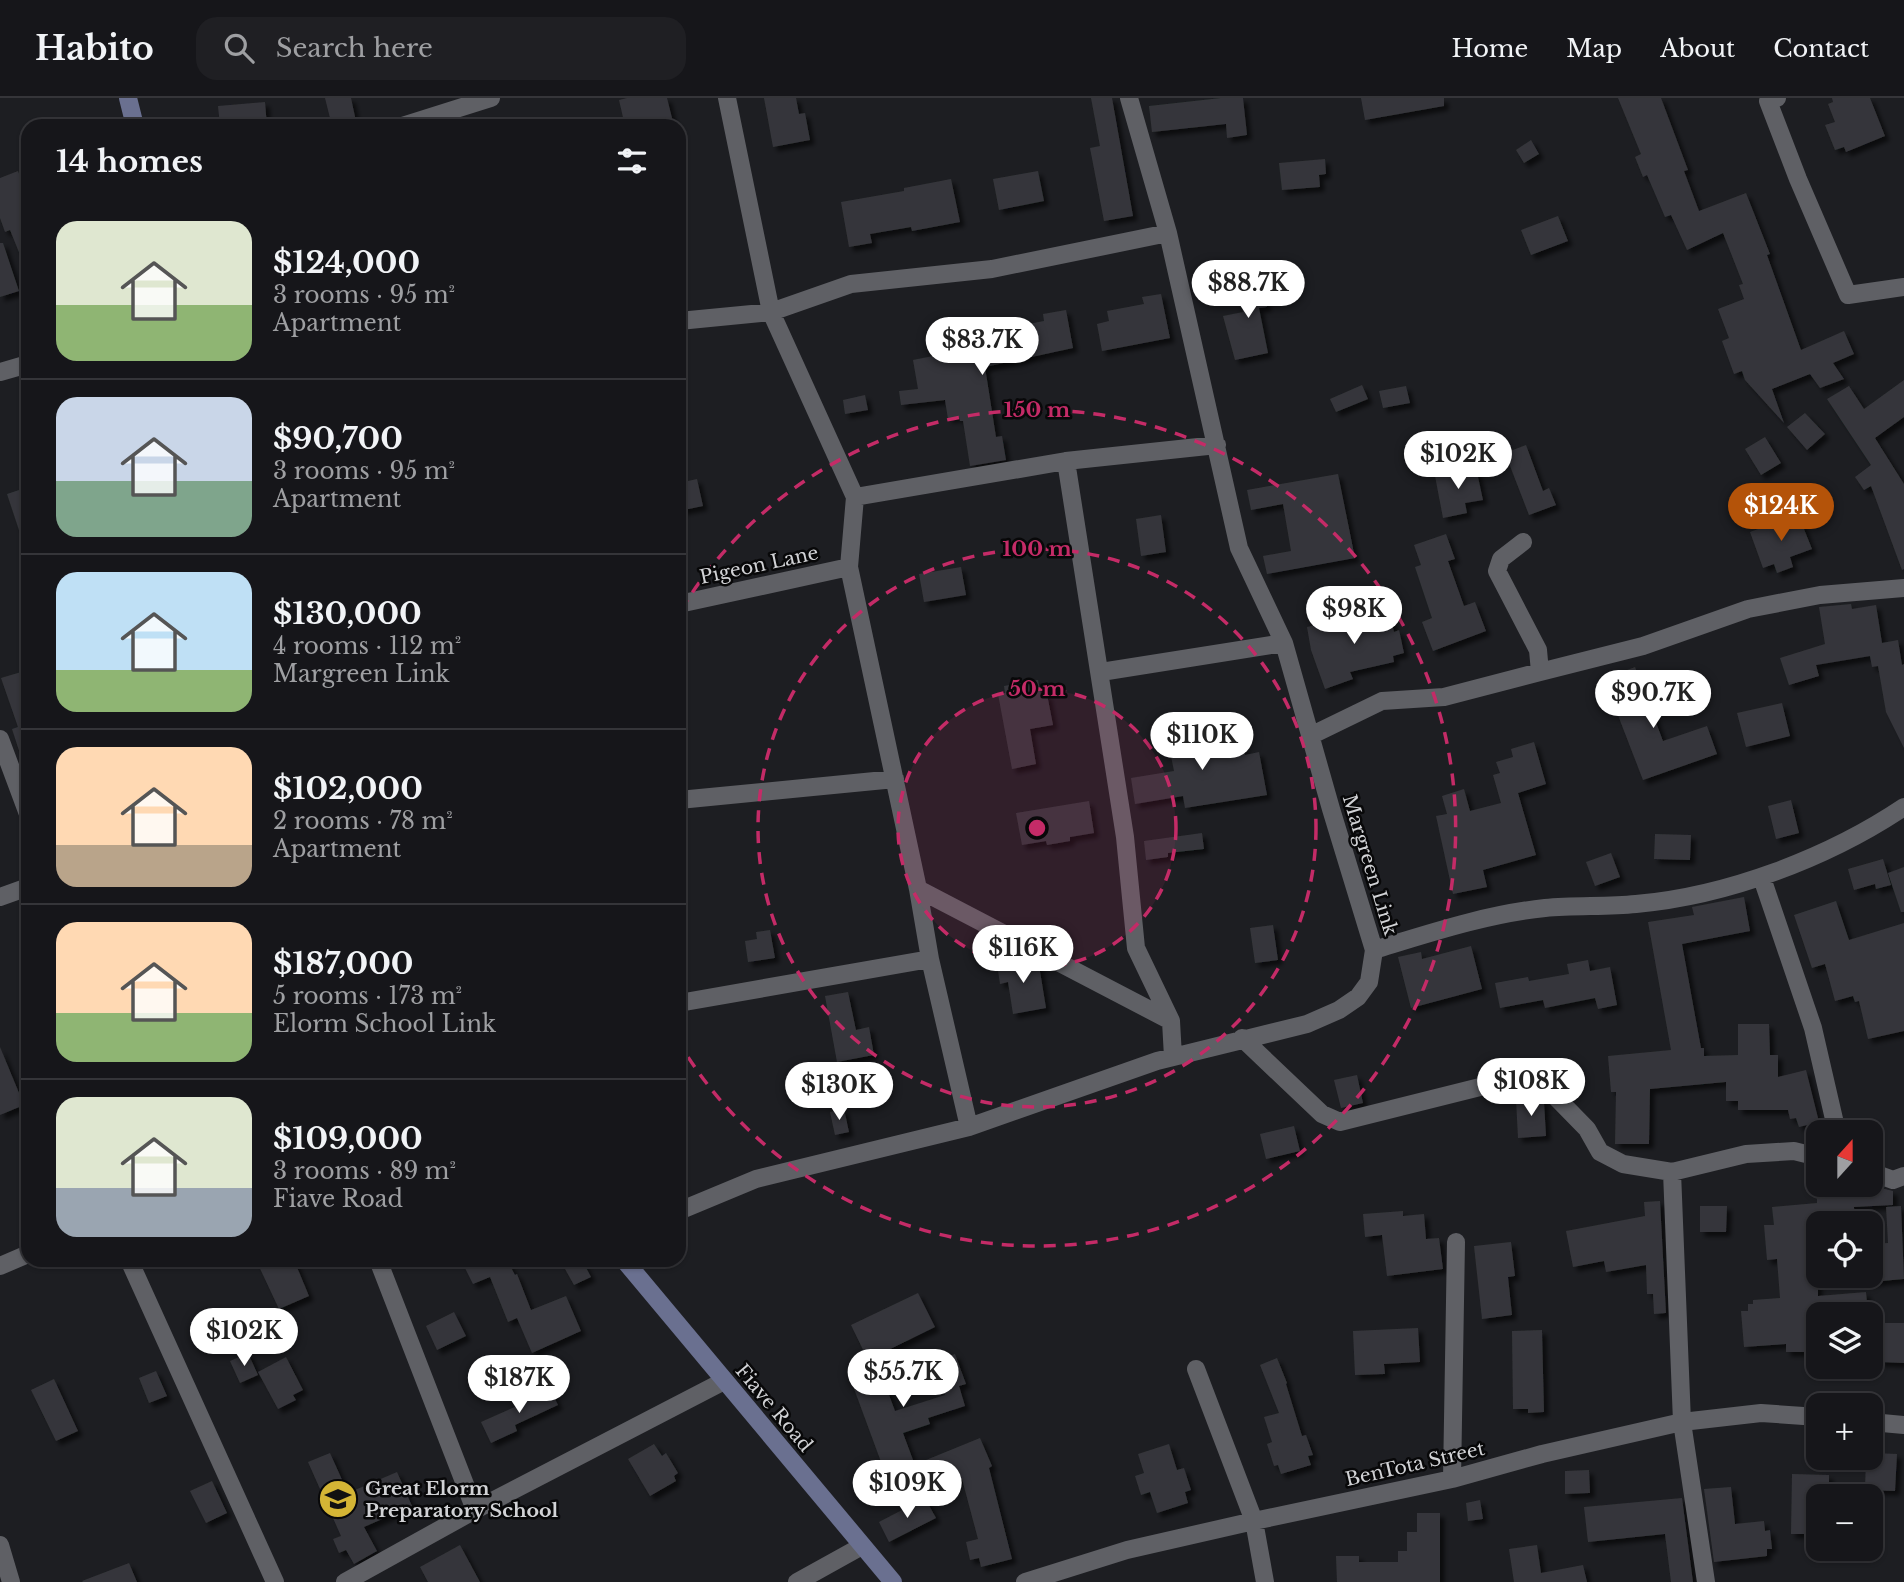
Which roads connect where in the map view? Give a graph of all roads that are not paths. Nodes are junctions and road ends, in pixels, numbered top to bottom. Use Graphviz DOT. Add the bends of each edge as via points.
graph roads {
  1 [pos="128,98"];
  2 [pos="491,98"];
  3 [pos="726,98"];
  4 [pos="1129,98"];
  5 [pos="1777,98"];
  6 [pos="133,119"];
  7 [pos="424,119"];
  8 [pos="1168,233"];
  9 [pos="1904,287"];
  10 [pos="771,312"];
  11 [pos="686,320"];
  12 [pos="21,366"];
  13 [pos="0,372"];
  14 [pos="1217,445"];
  15 [pos="1066,461"];
  16 [pos="855,497"];
  17 [pos="1523,542"];
  18 [pos="849,567"];
  19 [pos="1904,588"];
  20 [pos="686,602"];
  21 [pos="1284,643"];
  22 [pos="1101,672"];
  23 [pos="1540,672"];
  24 [pos="1310,736"];
  25 [pos="0,738"];
  26 [pos="895,779"];
  27 [pos="21,795"];
  28 [pos="686,799"];
  29 [pos="1904,807"];
  30 [pos="1762,878"];
  31 [pos="918,889"];
  32 [pos="21,890"];
  33 [pos="0,897"];
  34 [pos="1374,950"];
  35 [pos="930,959"];
  36 [pos="686,1002"];
  37 [pos="1171,1021"];
  38 [pos="1242,1038"];
  39 [pos="1173,1057"];
  40 [pos="1835,1120"];
  41 [pos="969,1127"];
  42 [pos="1806,1154"];
  43 [pos="1672,1172"];
  44 [pos="1883,1176"];
  45 [pos="1904,1176"];
  46 [pos="686,1208"];
  47 [pos="1455,1242"];
  48 [pos="21,1257"];
  49 [pos="0,1265"];
  50 [pos="132,1267"];
  51 [pos="380,1267"];
  52 [pos="630,1267"];
  53 [pos="1196,1369"];
  54 [pos="723,1381"];
  55 [pos="1806,1416"];
  56 [pos="1682,1422"];
  57 [pos="1883,1423"];
  58 [pos="1904,1425"];
  59 [pos="1452,1479"];
  60 [pos="475,1510"];
  61 [pos="1254,1521"];
  62 [pos="862,1546"];
  63 [pos="1,1551"];
  64 [pos="11,1582"];
  65 [pos="275,1582"];
  66 [pos="345,1582"];
  67 [pos="797,1582"];
  68 [pos="893,1582"];
  69 [pos="1025,1582"];
  70 [pos="1265,1582"];
  71 [pos="1706,1582"];
  1 -- 6 [label="street"];
  2 -- 7 [label="street"];
  3 -- 10 [label="street"];
  4 -- 8 [label="street, Margreen Link"];
  5 -- 9 [label="street" via="1768,101 1848,295"];
  8 -- 10 [label="street" via="992,269 851,284"];
  8 -- 14 [label="street, Margreen Link"];
  10 -- 11 [label="street"];
  10 -- 16 [label="street"];
  12 -- 13 [label="street"];
  14 -- 15 [label="street"];
  14 -- 21 [label="street, Margreen Link" via="1239,548"];
  15 -- 16 [label="street"];
  15 -- 22 [label="street"];
  16 -- 18 [label="street"];
  17 -- 23 [label="street" via="1502,559 1497,571 1538,650"];
  18 -- 20 [label="street, Pigeon Lane"];
  18 -- 26 [label="street"];
  19 -- 23 [label="street" via="1819,595 1748,609 1643,646"];
  21 -- 22 [label="street"];
  21 -- 24 [label="street, Margreen Link"];
  22 -- 37 [label="street" via="1136,948"];
  23 -- 24 [label="street" via="1444,697 1382,701"];
  24 -- 34 [label="street, Margreen Link"];
  25 -- 27 [label="street"];
  26 -- 28 [label="street"];
  26 -- 31 [label="street"];
  29 -- 30 [label="street" via="1873,828"];
  30 -- 34 [label="street" via="1637,904 1544,908 1460,925"];
  30 -- 40 [label="street" via="1813,1028"];
  31 -- 35 [label="street"];
  31 -- 37 [label="street"];
  32 -- 33 [label="street"];
  34 -- 38 [label="street, Margreen Link" via="1368,982 1339,1010 1307,1024"];
  35 -- 36 [label="street"];
  35 -- 41 [label="street"];
  37 -- 39 [label="street"];
  38 -- 39 [label="street, Margreen Link"];
  38 -- 43 [label="street" via="1322,1114 1340,1122 1484,1086 1544,1085 1587,1129 1600,1152 1623,1164"];
  39 -- 41 [label="street, Margreen Link"];
  41 -- 46 [label="street, Margreen Link" via="756,1179"];
  42 -- 43 [label="street" via="1746,1154"];
  43 -- 56 [label="street"];
  44 -- 45 [label="street" via="1893,1180"];
  47 -- 59 [label="street"];
  48 -- 49 [label="street"];
  50 -- 65 [label="street"];
  51 -- 60 [label="street"];
  52 -- 54 [label="street, Fiave Road"];
  53 -- 61 [label="street"];
  54 -- 60 [label="street"];
  54 -- 62 [label="street, Fiave Road"];
  55 -- 56 [label="street, BenTota Street" via="1761,1413"];
  56 -- 59 [label="street, BenTota Street"];
  56 -- 71 [label="street"];
  57 -- 58 [label="street"];
  59 -- 61 [label="street, BenTota Street"];
  60 -- 66 [label="street"];
  61 -- 69 [label="street, BenTota Street" via="1127,1550"];
  61 -- 70 [label="street"];
  62 -- 67 [label="street"];
  62 -- 68 [label="street, Fiave Road"];
  63 -- 64 [label="street"];
}
